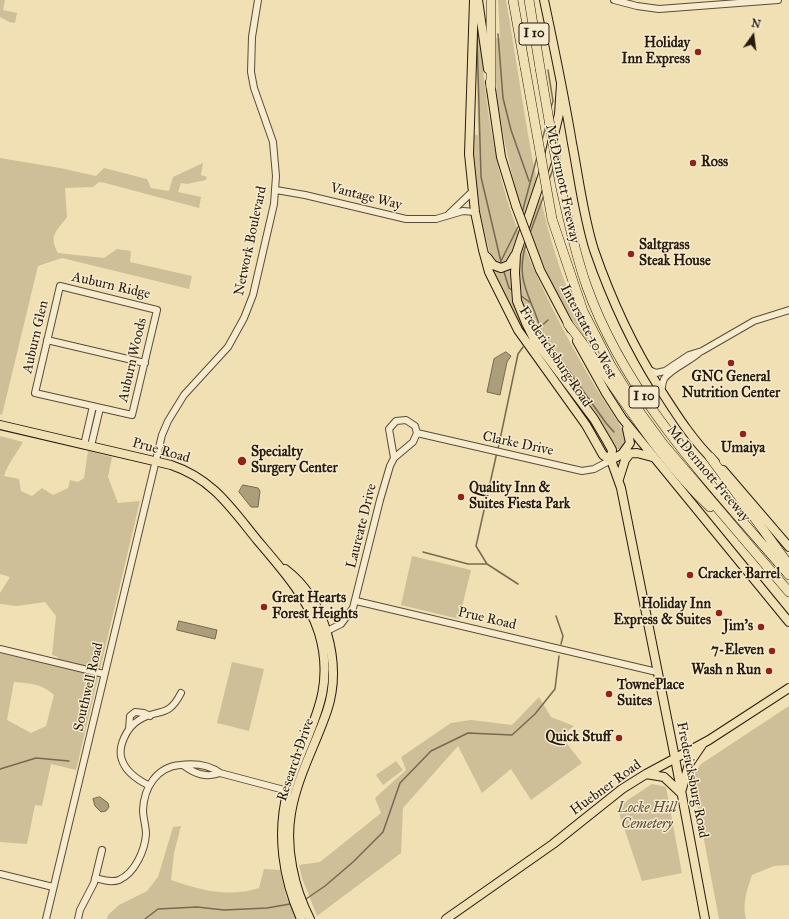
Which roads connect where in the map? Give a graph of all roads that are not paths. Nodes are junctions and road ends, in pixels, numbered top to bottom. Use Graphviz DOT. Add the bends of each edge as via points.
graph roads {
  1 [pos="258,0"];
  2 [pos="474,0"];
  3 [pos="478,0"];
  4 [pos="491,0"];
  5 [pos="513,0"];
  6 [pos="529,0"];
  7 [pos="614,0"];
  8 [pos="778,0"];
  9 [pos="546,2"];
  10 [pos="561,84"];
  11 [pos="491,88"];
  12 [pos="276,190"];
  13 [pos="473,191"];
  14 [pos="475,212"];
  15 [pos="450,214"];
  16 [pos="482,250"];
  17 [pos="516,254"];
  18 [pos="60,286"];
  19 [pos="157,310"];
  20 [pos="789,310"];
  21 [pos="568,324"];
  22 [pos="47,340"];
  23 [pos="702,351"];
  24 [pos="145,362"];
  25 [pos="647,369"];
  26 [pos="661,392"];
  27 [pos="93,406"];
  28 [pos="100,408"];
  29 [pos="625,422"];
  30 [pos="92,423"];
  31 [pos="0,425"];
  32 [pos="417,433"];
  33 [pos="87,446"];
  34 [pos="626,455"];
  35 [pos="652,457"];
  36 [pos="710,457"];
  37 [pos="394,458"];
  38 [pos="611,460"];
  39 [pos="155,461"];
  40 [pos="619,479"];
  41 [pos="741,535"];
  42 [pos="789,546"];
  43 [pos="789,565"];
  44 [pos="789,575"];
  45 [pos="789,592"];
  46 [pos="356,601"];
  47 [pos="789,622"];
  48 [pos="323,633"];
  49 [pos="0,649"];
  50 [pos="656,672"];
  51 [pos="104,674"];
  52 [pos="325,686"];
  53 [pos="789,688"];
  54 [pos="181,693"];
  55 [pos="324,718"];
  56 [pos="704,743"];
  57 [pos="305,753"];
  58 [pos="675,758"];
  59 [pos="198,764"];
  60 [pos="183,765"];
  61 [pos="196,773"];
  62 [pos="220,774"];
  63 [pos="646,774"];
  64 [pos="148,785"];
  65 [pos="288,791"];
  66 [pos="681,793"];
  67 [pos="290,834"];
  68 [pos="102,850"];
  69 [pos="0,874"];
  70 [pos="95,878"];
  71 [pos="53,887"];
  72 [pos="46,919"];
  73 [pos="78,919"];
  74 [pos="302,919"];
  75 [pos="310,919"];
  76 [pos="446,919"];
  77 [pos="705,919"];
  1 -- 12 [label="street, Network Boulevard" via="252,37 251,72 273,142"];
  2 -- 13 [label="main road, Fredericksburg Road" via="469,130"];
  3 -- 11 [label="main road, Interstate 10 West"];
  4 -- 11 [label="highway"];
  5 -- 41 [label="highway, McDermott Freeway / I 10, bridge" via="552,219 583,311 611,366 641,414"];
  6 -- 44 [label="highway, McDermott Freeway / I 10, bridge" via="560,184 587,288 621,360 637,387 669,432"];
  7 -- 8 [label="street" via="659,9"];
  9 -- 10 [label="main road"];
  10 -- 17 [label="main road, Fredericksburg Road" via="559,114 550,150"];
  10 -- 25 [label="main road" via="580,192 594,250 615,307"];
  11 -- 21 [label="main road, Interstate 10 West, bridge" via="501,157 516,206 540,270"];
  12 -- 15 [label="street, Vantage Way" via="406,219 436,219"];
  12 -- 39 [label="street, Network Boulevard" via="252,295 244,318 228,347 175,407 162,435"];
  13 -- 14 [label="main road, Fredericksburg Road"];
  13 -- 15 [label="street"];
  14 -- 15 [label="street, Vantage Way"];
  14 -- 16 [label="main road, Fredericksburg Road"];
  16 -- 17 [label="main road" via="493,265 501,268 509,265"];
  16 -- 38 [label="main road, Fredericksburg Road" via="492,278 518,330 586,425 603,455"];
  17 -- 38 [label="main road, Fredericksburg Road" via="518,301 526,323 534,339 594,419 612,450"];
  18 -- 19 [label="street, Auburn Ridge"];
  18 -- 22 [label="street, Auburn Glen"];
  19 -- 24 [label="street, Auburn Woods"];
  20 -- 23 [label="street" via="754,321"];
  21 -- 29 [label="main road, Interstate 10 West"];
  21 -- 41 [label="highway" via="677,473"];
  22 -- 24 [label="street"];
  22 -- 27 [label="street, Auburn Glen" via="35,393"];
  23 -- 25 [label="street" via="689,355 660,373"];
  23 -- 26 [label="street" via="668,374"];
  24 -- 28 [label="street, Auburn Woods" via="132,415"];
  25 -- 26 [label="main road"];
  26 -- 36 [label="main road"];
  27 -- 28 [label="street"];
  27 -- 30 [label="street"];
  28 -- 30 [label="street"];
  29 -- 34 [label="main road" via="630,438"];
  29 -- 35 [label="main road, Interstate 10 West"];
  30 -- 33 [label="street"];
  31 -- 33 [label="main road, Prue Road"];
  32 -- 37 [label="street" via="413,442"];
  32 -- 37 [label="street" via="415,426 406,420 401,419 392,424 389,435"];
  32 -- 38 [label="street, Clarke Drive" via="582,472"];
  33 -- 39 [label="main road, Prue Road"];
  34 -- 35 [label="main road" via="638,453"];
  34 -- 38 [label="main road"];
  34 -- 40 [label="main road"];
  35 -- 47 [label="main road, Interstate 10 West"];
  36 -- 42 [label="main road"];
  36 -- 43 [label="highway"];
  37 -- 46 [label="street, Laureate Drive" via="380,500"];
  38 -- 40 [label="main road, Fredericksburg Road"];
  39 -- 48 [label="main road, Prue Road" via="189,471 220,495 278,564"];
  39 -- 51 [label="street, Southwell Road"];
  40 -- 50 [label="main road, Fredericksburg Road"];
  41 -- 45 [label="highway, McDermott Freeway / I 10"];
  46 -- 48 [label="street" via="346,619"];
  46 -- 50 [label="street, Prue Road"];
  48 -- 52 [label="main road, Research Drive"];
  48 -- 55 [label="main road, Research Drive" via="332,678 332,692"];
  49 -- 51 [label="street"];
  50 -- 58 [label="main road, Fredericksburg Road"];
  51 -- 71 [label="street, Southwell Road"];
  52 -- 55 [label="main road" via="327,693"];
  52 -- 57 [label="main road, Research Drive"];
  53 -- 56 [label="main road, Huebner Road"];
  54 -- 64 [label="street" via="169,710 139,720 129,729 122,742 121,759 130,773"];
  55 -- 57 [label="main road, Research Drive"];
  56 -- 58 [label="main road, Huebner Road"];
  56 -- 66 [label="main road" via="689,764"];
  57 -- 65 [label="main road" via="294,786"];
  57 -- 67 [label="main road, Research Drive" via="295,793"];
  58 -- 63 [label="main road, Huebner Road"];
  58 -- 66 [label="main road, Fredericksburg Road"];
  59 -- 60 [label="street"];
  59 -- 61 [label="street"];
  59 -- 62 [label="street" via="212,768"];
  60 -- 61 [label="street"];
  60 -- 64 [label="street" via="164,770"];
  61 -- 62 [label="street" via="210,777"];
  62 -- 65 [label="street"];
  63 -- 66 [label="main road" via="664,777"];
  63 -- 76 [label="main road, Huebner Road" via="622,789 554,844"];
  64 -- 70 [label="street" via="143,809 146,834 136,864 120,879 110,881"];
  65 -- 67 [label="main road" via="291,799"];
  65 -- 74 [label="main road, Research Drive" via="282,828 284,865"];
  66 -- 77 [label="main road, Fredericksburg Road"];
  67 -- 75 [label="main road, Research Drive" via="297,887"];
  68 -- 70 [label="street"];
  69 -- 71 [label="street"];
  70 -- 73 [label="street"];
  71 -- 72 [label="street, Southwell Road"];
}
